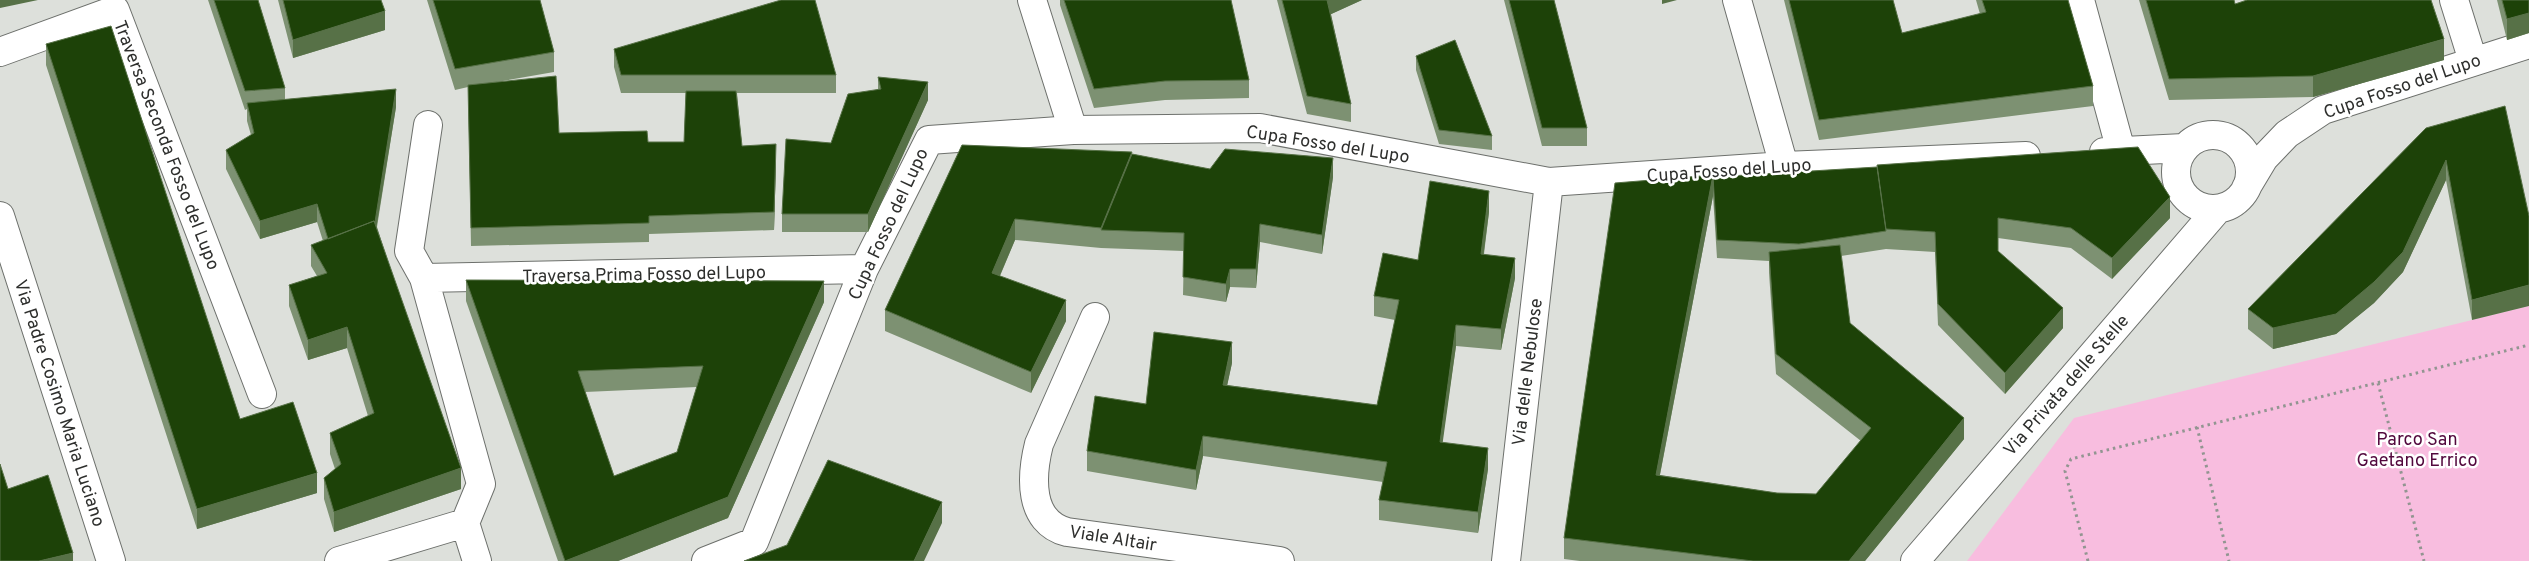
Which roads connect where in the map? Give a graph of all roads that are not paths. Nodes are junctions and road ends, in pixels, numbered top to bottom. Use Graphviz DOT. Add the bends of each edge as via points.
graph roads {
  1 [pos="1032,0"];
  2 [pos="1737,0"];
  3 [pos="2080,0"];
  4 [pos="2454,0"];
  5 [pos="0,52"];
  6 [pos="2527,52"];
  7 [pos="2473,61"];
  8 [pos="428,125"];
  9 [pos="1073,130"];
  10 [pos="2184,148"];
  11 [pos="2121,151"];
  12 [pos="2081,153"];
  13 [pos="2052,154"];
  14 [pos="1784,166"];
  15 [pos="1549,182"];
  16 [pos="2246,188"];
  17 [pos="2218,210"];
  18 [pos="0,216"];
  19 [pos="864,269"];
  20 [pos="424,278"];
  21 [pos="1095,317"];
  22 [pos="262,394"];
  23 [pos="465,523"];
  24 [pos="1186,555"];
  25 [pos="111,561"];
  26 [pos="339,561"];
  27 [pos="477,561"];
  28 [pos="706,561"];
  29 [pos="1280,561"];
  30 [pos="1506,561"];
  31 [pos="1915,561"];
  1 -- 9 [label="street"];
  2 -- 14 [label="street"];
  3 -- 11 [label="street"];
  4 -- 7 [label="street"];
  5 -- 22 [label="street, Traversa Seconda Fosso del Lupo" via="115,10"];
  6 -- 7 [label="street, Cupa Fosso del Lupo"];
  7 -- 16 [label="street, Cupa Fosso del Lupo" via="2323,110 2287,134 2264,158"];
  8 -- 20 [label="street" via="409,250"];
  9 -- 15 [label="street, Cupa Fosso del Lupo" via="1260,128"];
  9 -- 19 [label="street, Cupa Fosso del Lupo" via="928,140"];
  10 -- 11 [label="street"];
  10 -- 16 [label="street" via="2205,136 2227,138 2237,144 2250,164"];
  10 -- 17 [label="street" via="2176,172 2177,184 2183,195 2204,209"];
  11 -- 12 [label="street"];
  13 -- 14 [label="street, Cupa Fosso del Lupo"];
  14 -- 15 [label="street, Cupa Fosso del Lupo"];
  15 -- 30 [label="street, Via delle Nebulose"];
  16 -- 17 [label="street" via="2229,206"];
  17 -- 31 [label="street, Via Privata delle Stelle"];
  18 -- 25 [label="street, Via Padre Cosimo Maria Luciano"];
  19 -- 20 [label="street, Traversa Prima Fosso del Lupo"];
  19 -- 28 [label="street, Cupa Fosso del Lupo" via="754,542"];
  20 -- 23 [label="street" via="481,484"];
  21 -- 24 [label="street, Viale Altair" via="1039,444 1033,471 1036,501 1043,516 1058,530"];
  23 -- 26 [label="street"];
  23 -- 27 [label="street"];
  24 -- 29 [label="street, Viale Altair"];
}
